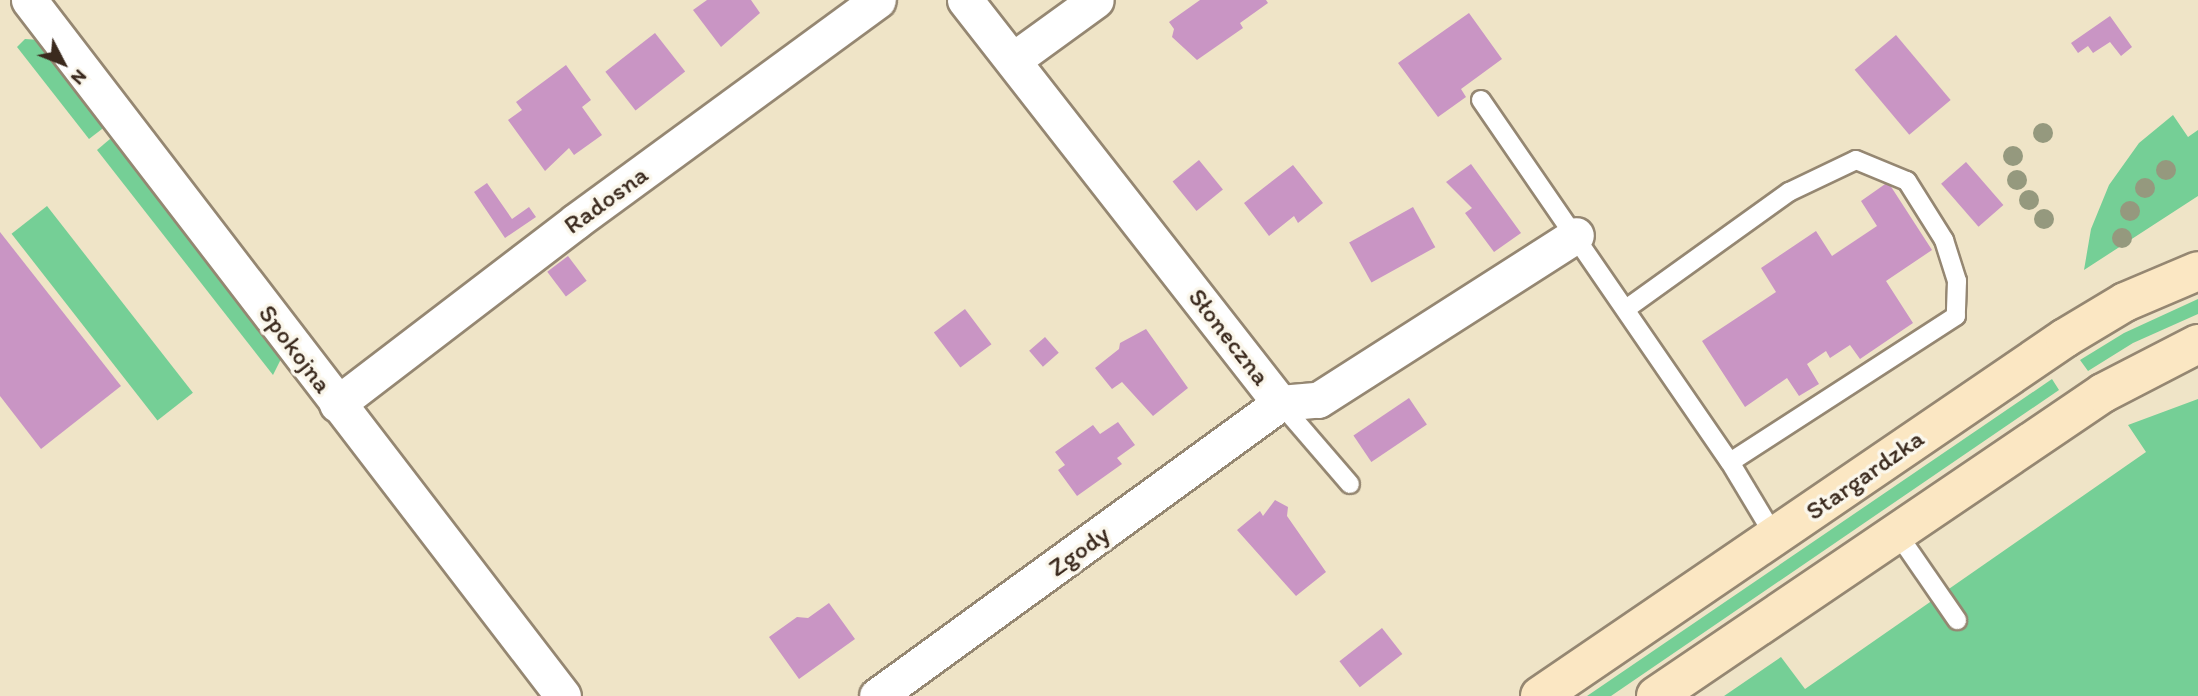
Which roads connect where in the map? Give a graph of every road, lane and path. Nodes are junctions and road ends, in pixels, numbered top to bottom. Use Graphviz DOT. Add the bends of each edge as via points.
graph roads {
  1 [pos="29,0"];
  2 [pos="878,0"];
  3 [pos="965,0"];
  4 [pos="1096,0"];
  5 [pos="1013,60"];
  6 [pos="1481,100"];
  7 [pos="1576,235"];
  8 [pos="2198,271"];
  9 [pos="1626,309"];
  10 [pos="2198,344"];
  11 [pos="1280,403"];
  12 [pos="337,404"];
  13 [pos="1730,462"];
  14 [pos="1350,484"];
  15 [pos="1897,533"];
  16 [pos="1775,537"];
  17 [pos="1957,620"];
  18 [pos="556,694"];
  19 [pos="877,696"];
  20 [pos="1540,696"];
  21 [pos="1656,696"];
  1 -- 12 [label="street, Spokojna"];
  2 -- 12 [label="street, Radosna" via="576,221"];
  3 -- 5 [label="street, Słoneczna"];
  4 -- 5 [label="street"];
  5 -- 11 [label="street, Słoneczna"];
  6 -- 7 [label="lane"];
  7 -- 9 [label="lane"];
  7 -- 11 [label="street, Słoneczna" via="1318,400"];
  8 -- 16 [label="main road, Stargardzka" via="2153,288 2085,325"];
  9 -- 13 [label="lane"];
  9 -- 13 [label="lane" via="1789,192 1856,160 1907,181 1944,240 1957,281 1956,316"];
  10 -- 15 [label="main road" via="2123,380"];
  11 -- 14 [label="lane"];
  11 -- 19 [label="street, Zgody"];
  12 -- 18 [label="street, Spokojna"];
  13 -- 16 [label="lane"];
  15 -- 17 [label="lane"];
  15 -- 21 [label="main road"];
  16 -- 20 [label="main road, Stargardzka"];
}
